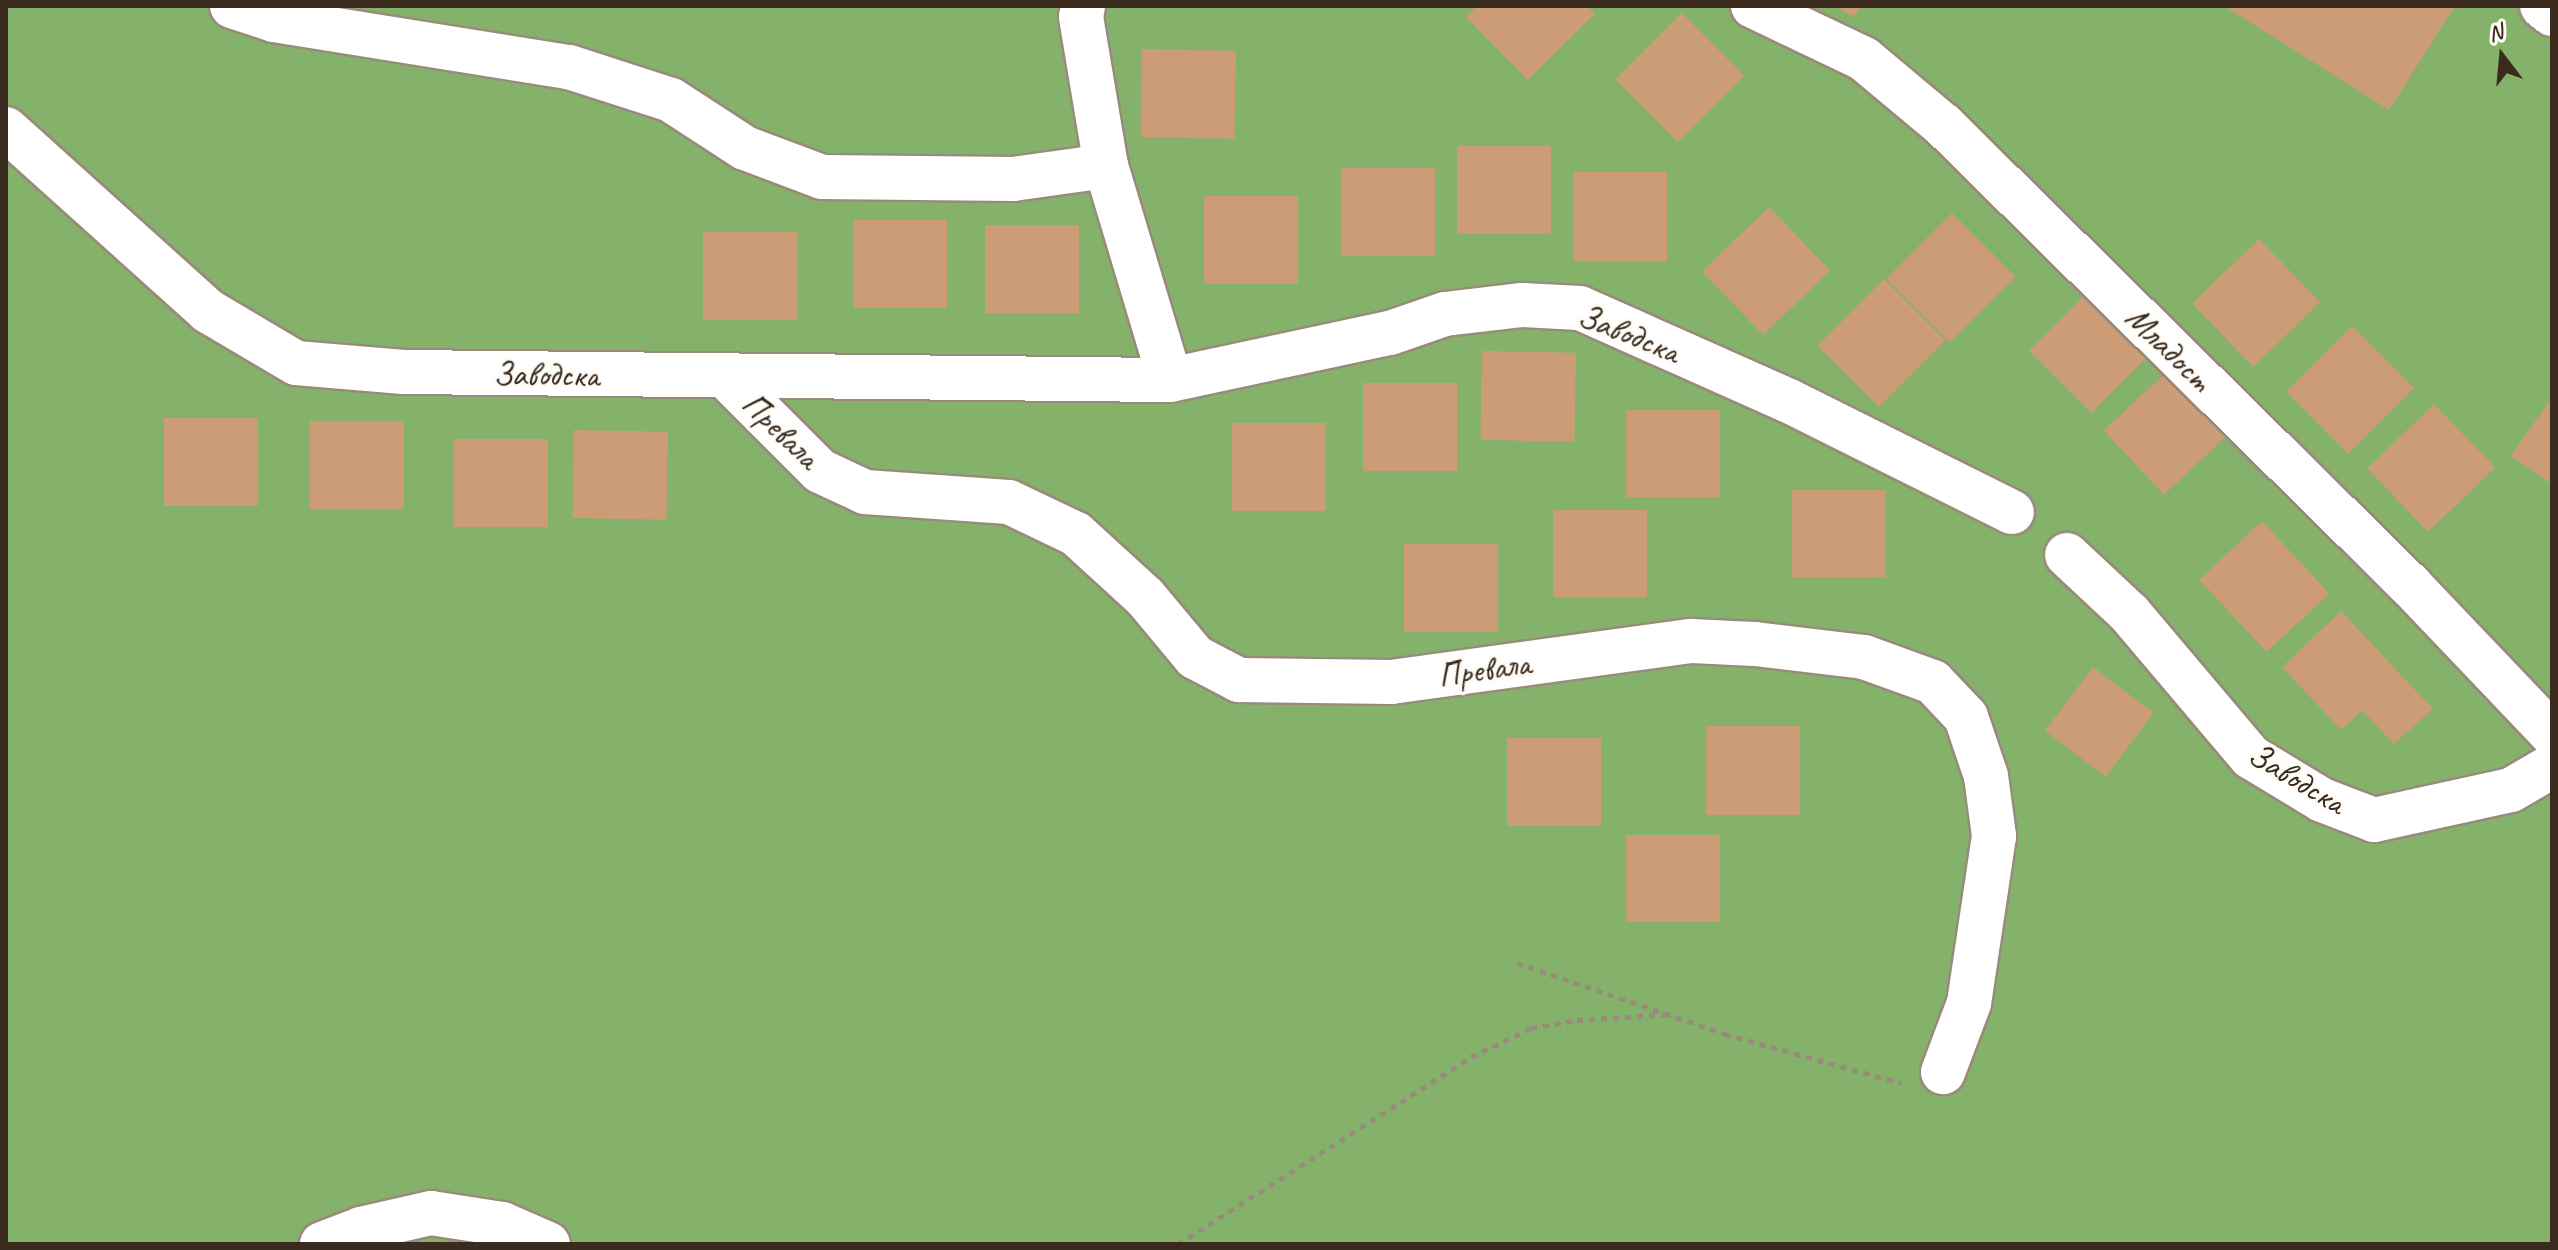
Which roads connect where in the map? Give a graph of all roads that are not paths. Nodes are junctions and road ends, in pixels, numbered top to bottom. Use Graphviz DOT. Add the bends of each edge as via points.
graph roads {
  1 [pos="232,6"];
  2 [pos="1083,6"];
  3 [pos="1753,6"];
  4 [pos="2542,6"];
  5 [pos="2552,14"];
  6 [pos="6,129"];
  7 [pos="1106,166"];
  8 [pos="725,376"];
  9 [pos="1170,380"];
  10 [pos="2012,512"];
  11 [pos="2067,555"];
  12 [pos="2552,734"];
  13 [pos="2552,766"];
  14 [pos="1943,1072"];
  15 [pos="322,1244"];
  16 [pos="548,1244"];
  1 -- 7 [label="street" via="274,20 569,67 671,100 745,148 822,177 1013,179"];
  2 -- 7 [label="street"];
  3 -- 12 [label="street, Младост" via="1864,59 1943,125 2411,586"];
  4 -- 5 [label="street"];
  6 -- 8 [label="street, Заводска" via="208,311 296,363 404,372"];
  7 -- 9 [label="street"];
  8 -- 9 [label="street, Заводска"];
  8 -- 14 [label="street, Превала" via="820,471 865,492 1009,502 1076,534 1145,597 1195,657 1239,680 1391,682 1691,641 1864,657 1933,682 1966,717 1986,776 1994,836 1969,1003"];
  9 -- 10 [label="street, Заводска" via="1390,333 1445,314 1522,305 1580,308 1789,401"];
  11 -- 13 [label="street, Заводска" via="2130,614 2251,757 2322,800 2374,820 2511,790"];
  15 -- 16 [label="street" via="431,1213 502,1224"];
}
